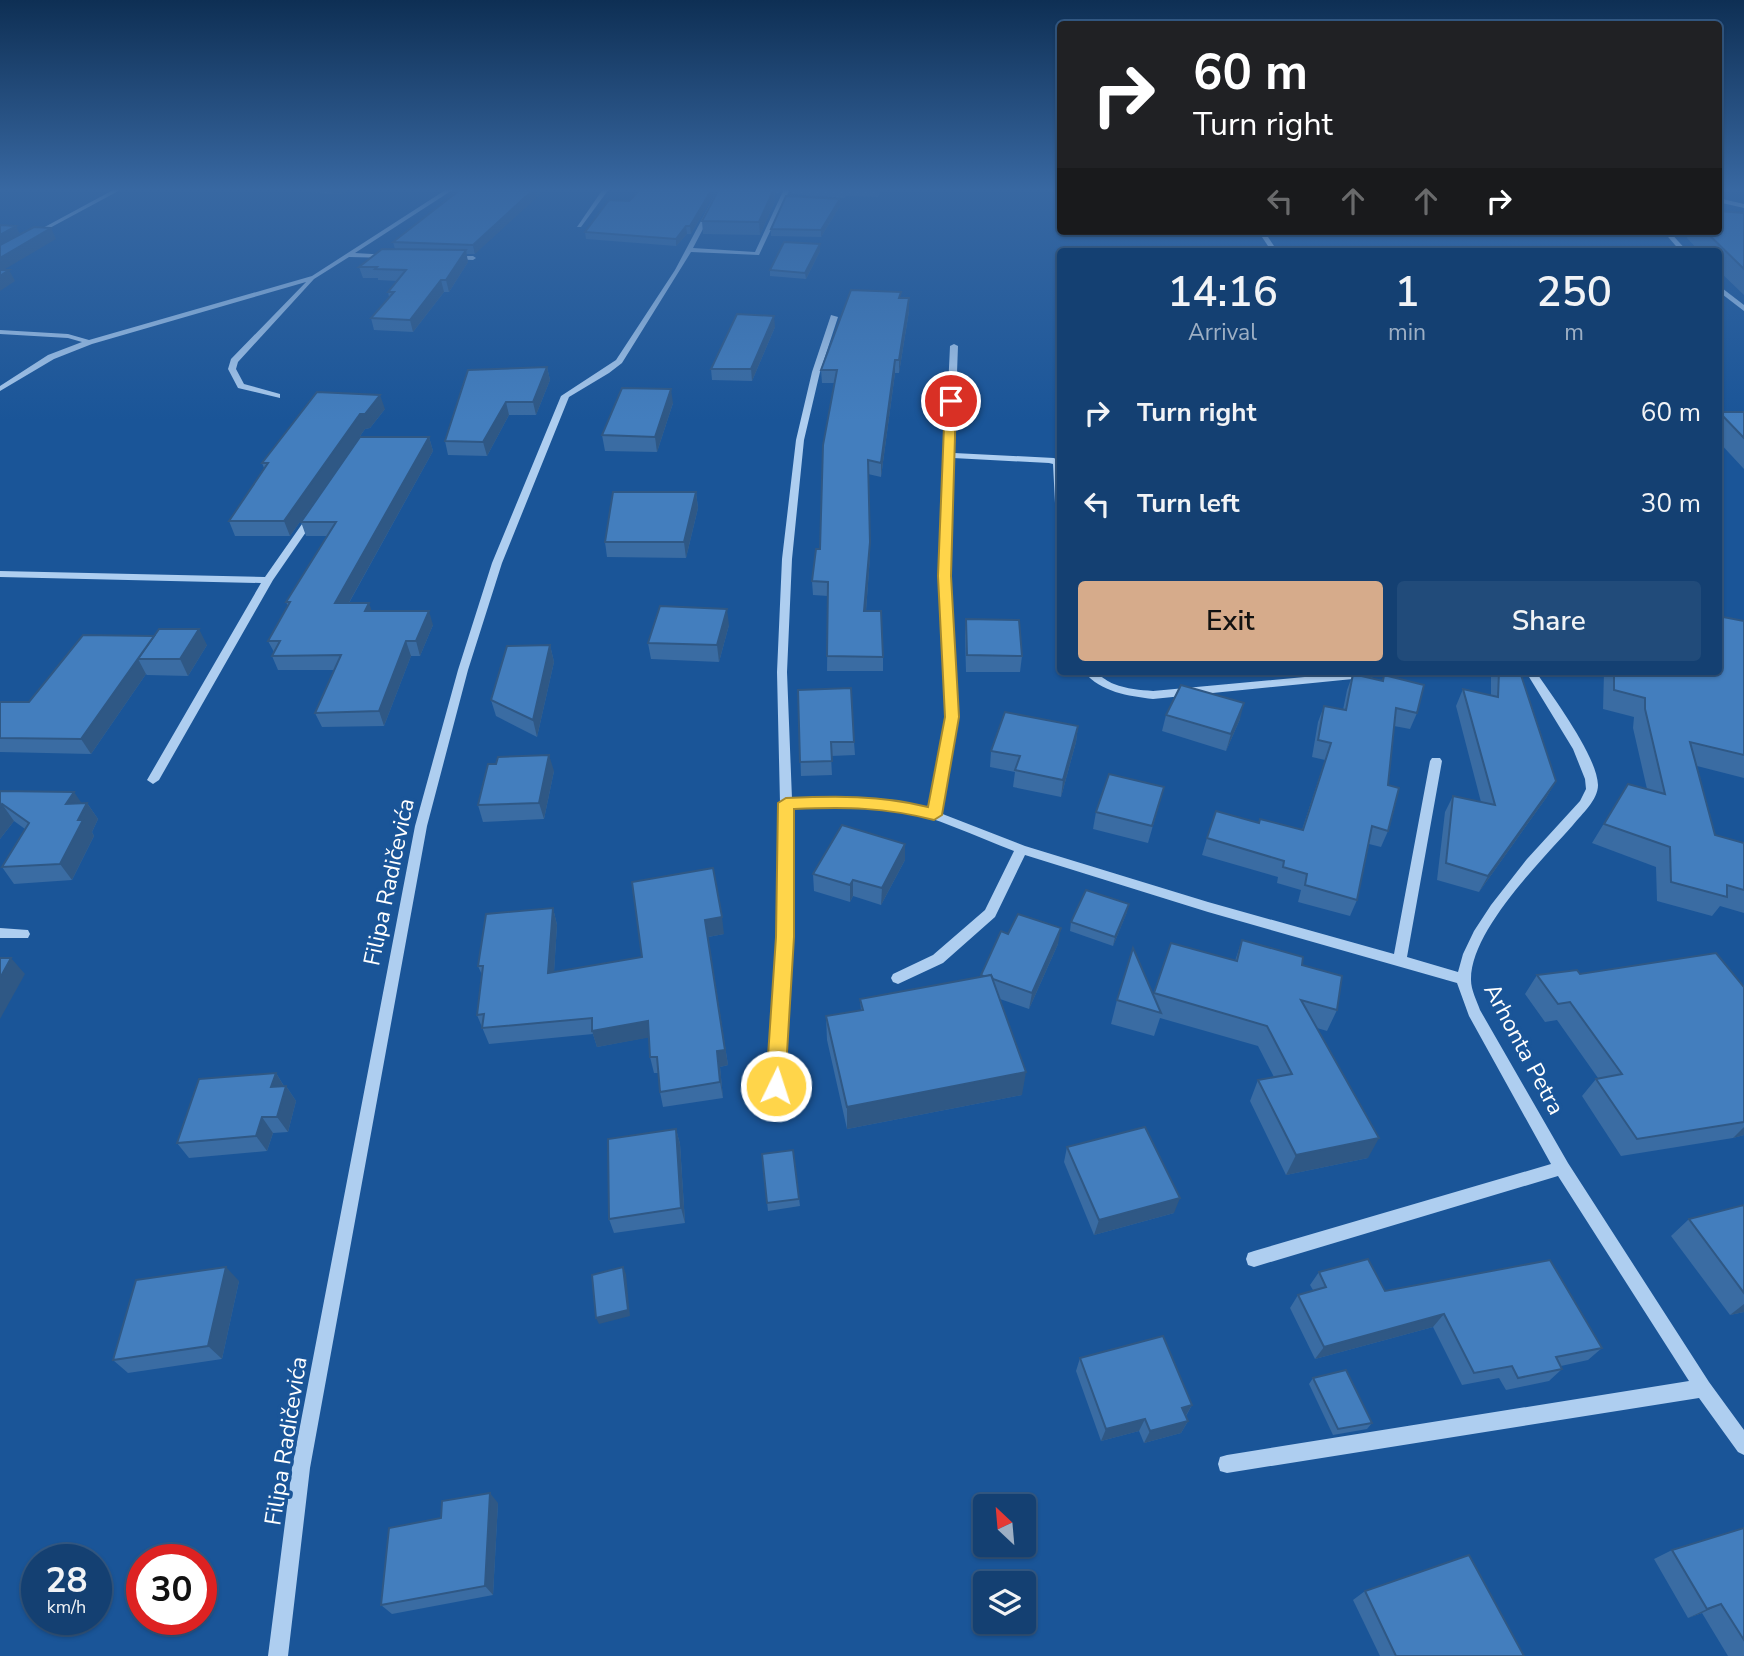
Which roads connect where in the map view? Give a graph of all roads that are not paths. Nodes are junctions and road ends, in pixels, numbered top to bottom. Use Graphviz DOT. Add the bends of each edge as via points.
graph roads {
  1 [pos="330,266"];
  2 [pos="678,266"];
  3 [pos="314,277"];
  4 [pos="1722,290"];
  5 [pos="1744,309"];
  6 [pos="835,317"];
  7 [pos="0,332"];
  8 [pos="89,342"];
  9 [pos="954,345"];
  10 [pos="0,389"];
  11 [pos="277,396"];
  12 [pos="947,456"];
  13 [pos="1057,463"];
  14 [pos="315,512"];
  15 [pos="0,574"];
  16 [pos="268,580"];
  17 [pos="1092,675"];
  18 [pos="1362,675"];
  19 [pos="1533,675"];
  20 [pos="1436,761"];
  21 [pos="153,780"];
  22 [pos="786,803"];
  23 [pos="934,815"];
  24 [pos="1021,849"];
  25 [pos="0,933"];
  26 [pos="23,934"];
  27 [pos="1399,961"];
  28 [pos="898,978"];
  29 [pos="1464,979"];
  30 [pos="776,1086"];
  31 [pos="1562,1168"];
  32 [pos="1254,1259"];
  33 [pos="1703,1388"];
  34 [pos="1744,1446"];
  35 [pos="1227,1464"];
  36 [pos="278,1656"];
  1 -- 3 [label="street"];
  2 -- 36 [label="street, Filipa Radičevića" via="619,361 565,396 497,563 460,682 421,826 336,1269 300,1468"];
  3 -- 8 [label="street"];
  3 -- 11 [label="street" via="234,361 232,369 241,386"];
  4 -- 5 [label="street"];
  6 -- 22 [label="street" via="800,440 787,559 782,672"];
  7 -- 8 [label="street" via="68,336"];
  8 -- 10 [label="street" via="51,357"];
  9 -- 12 [label="street"];
  12 -- 13 [label="street"];
  12 -- 23 [label="street" via="944,576 952,717"];
  14 -- 16 [label="street"];
  15 -- 16 [label="street"];
  16 -- 21 [label="street"];
  17 -- 18 [label="street" via="1115,689 1153,695"];
  19 -- 29 [label="street, Arhonta Petra" via="1584,759 1593,789 1501,899 1468,954"];
  20 -- 27 [label="street"];
  22 -- 23 [label="street" via="894,804"];
  22 -- 30 [label="street" via="785,937"];
  23 -- 24 [label="street"];
  24 -- 27 [label="street"];
  24 -- 28 [label="street" via="990,913 938,959"];
  25 -- 26 [label="street"];
  27 -- 29 [label="street"];
  29 -- 31 [label="street, Arhonta Petra" via="1474,1012"];
  31 -- 32 [label="street"];
  31 -- 33 [label="street, Arhonta Petra"];
  33 -- 34 [label="street, Arhonta Petra"];
  33 -- 35 [label="street"];
}
